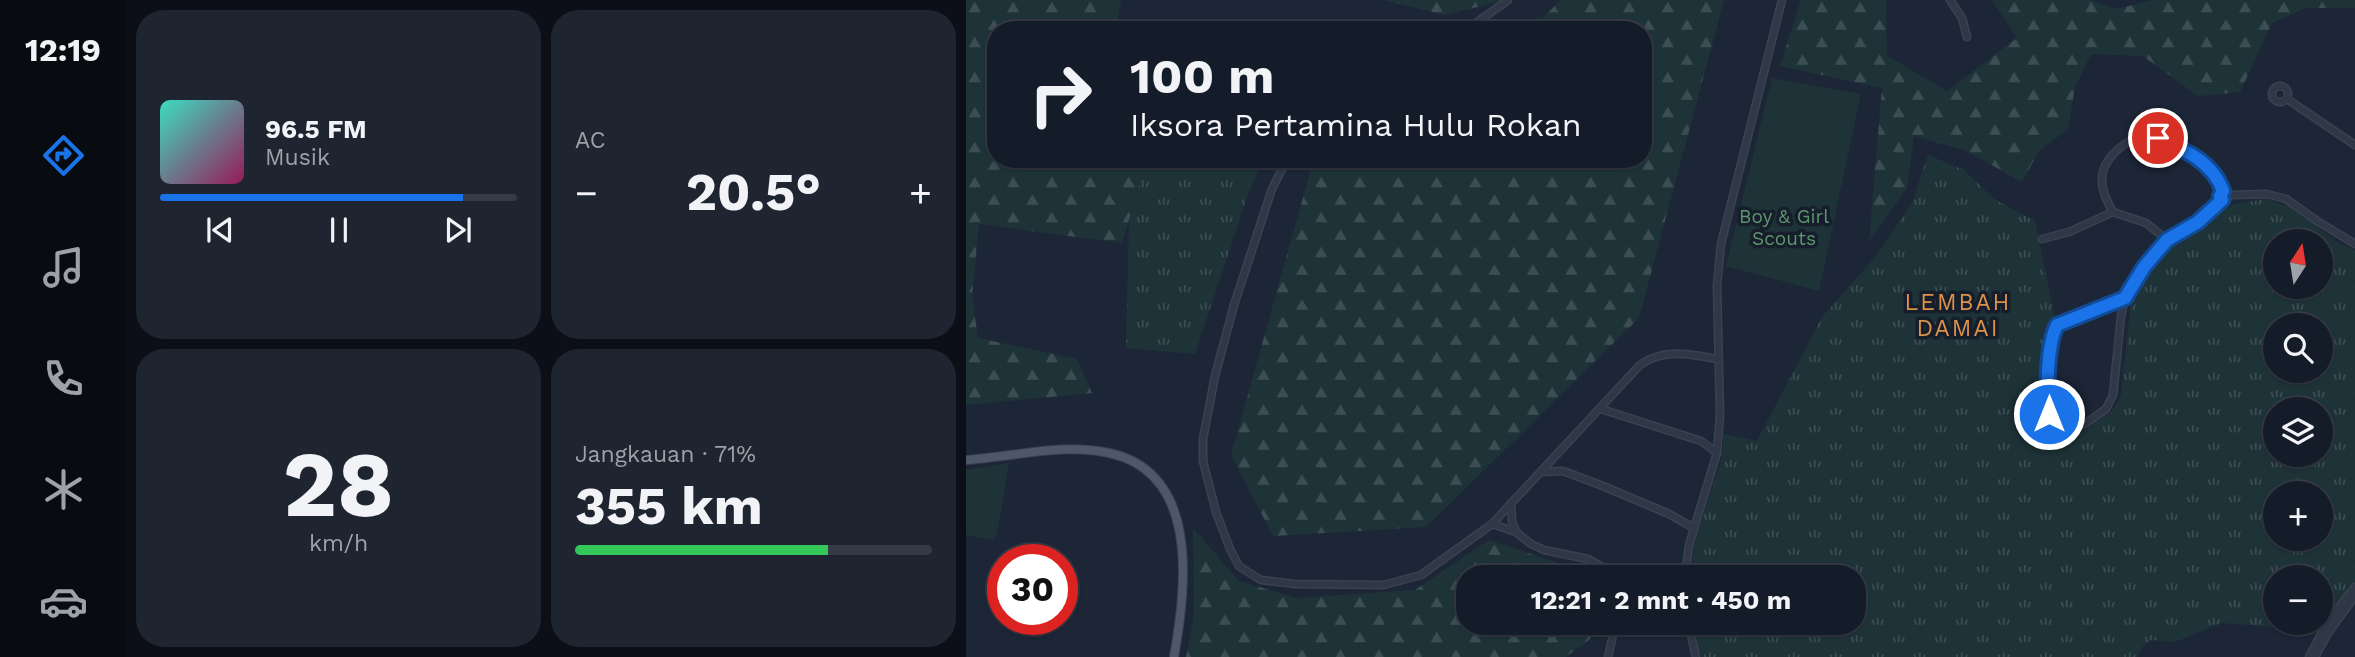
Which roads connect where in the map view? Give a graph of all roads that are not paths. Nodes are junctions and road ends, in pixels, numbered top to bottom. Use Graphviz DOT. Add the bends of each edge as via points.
graph roads {
  1 [pos="1508,0"];
  2 [pos="1783,0"];
  3 [pos="1951,0"];
  4 [pos="1479,21"];
  5 [pos="1967,37"];
  6 [pos="2287,99"];
  7 [pos="2355,145"];
  8 [pos="1282,168"];
  9 [pos="2226,193"];
  10 [pos="2113,212"];
  11 [pos="2042,240"];
  12 [pos="2167,240"];
  13 [pos="2355,244"];
  14 [pos="2125,298"];
  15 [pos="1717,359"];
  16 [pos="1601,409"];
  17 [pos="1717,453"];
  18 [pos="1556,456"];
  19 [pos="966,460"];
  20 [pos="1563,471"];
  21 [pos="1541,472"];
  22 [pos="1511,503"];
  23 [pos="1492,524"];
  24 [pos="1694,528"];
  25 [pos="1516,532"];
  26 [pos="1599,565"];
  27 [pos="1687,565"];
  28 [pos="2355,587"];
  29 [pos="2355,596"];
  30 [pos="1613,635"];
  31 [pos="1691,635"];
  32 [pos="1174,657"];
  33 [pos="1608,657"];
  34 [pos="1696,657"];
  35 [pos="2309,657"];
  36 [pos="2315,657"];
  1 -- 4 [label="street"];
  2 -- 15 [label="street" via="1721,244"];
  3 -- 5 [label="street"];
  6 -- 7 [label="street"];
  8 -- 23 [label="street" via="1234,305 1203,439 1205,475 1239,566 1272,582 1384,585 1421,575"];
  9 -- 10 [label="street" via="2212,170 2171,144 2148,136 2122,147 2104,169 2102,183"];
  9 -- 12 [label="street" via="2198,222"];
  9 -- 13 [label="street" via="2287,199"];
  10 -- 11 [label="street"];
  10 -- 12 [label="street" via="2146,223"];
  12 -- 14 [label="street"];
  14 -- 14 [label="street" via="2110,402 2086,423 2060,426 2049,414 2047,400 2055,328"];
  15 -- 16 [label="street" via="1669,353 1649,358"];
  15 -- 17 [label="street"];
  16 -- 17 [label="street" via="1701,441"];
  16 -- 18 [label="street"];
  17 -- 24 [label="street"];
  18 -- 20 [label="street"];
  18 -- 21 [label="street"];
  19 -- 32 [label="main road" via="1082,449 1118,456 1143,468 1167,495 1181,530 1182,583"];
  20 -- 21 [label="street"];
  20 -- 24 [label="street"];
  21 -- 22 [label="street"];
  22 -- 23 [label="street"];
  22 -- 25 [label="street"];
  23 -- 25 [label="street"];
  24 -- 27 [label="street"];
  25 -- 26 [label="street" via="1545,550"];
  28 -- 35 [label="street" via="2329,620"];
  29 -- 36 [label="street"];
  30 -- 33 [label="street"];
  31 -- 34 [label="street"];
}
